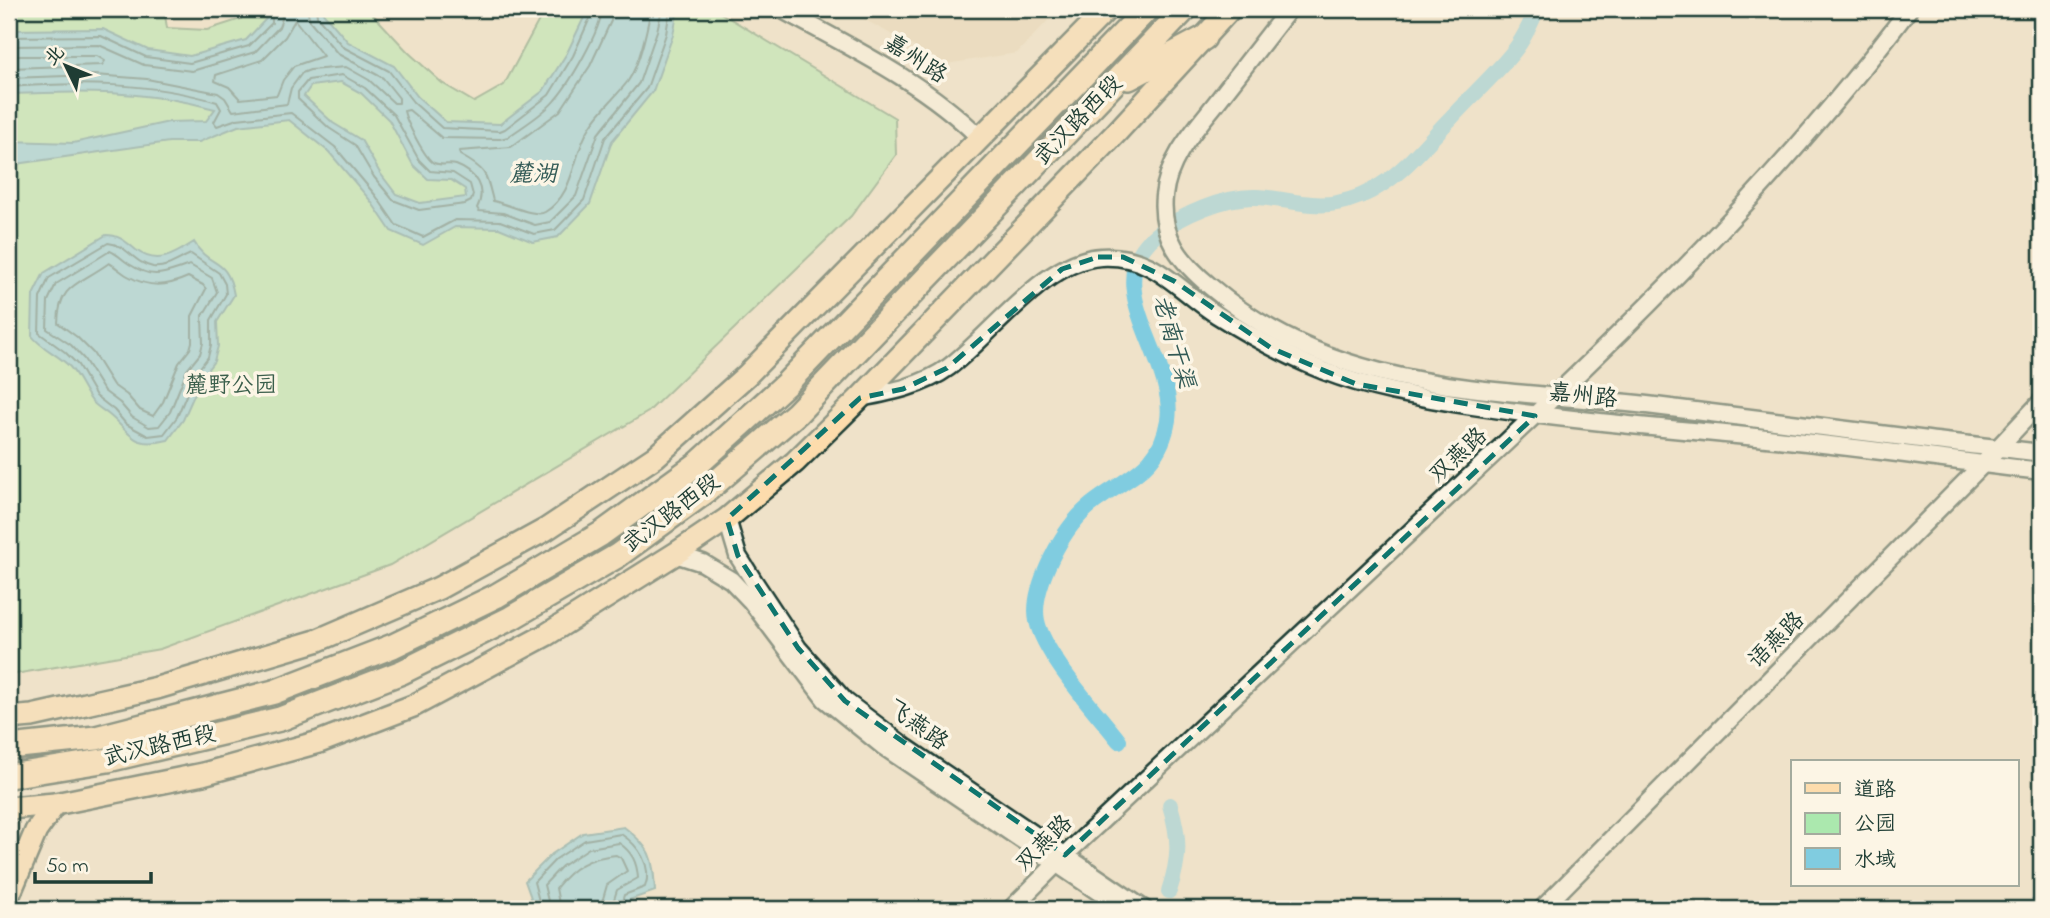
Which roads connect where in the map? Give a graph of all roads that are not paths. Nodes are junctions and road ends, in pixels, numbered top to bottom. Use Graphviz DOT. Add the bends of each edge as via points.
graph roads {
  1 [pos="781,9"];
  2 [pos="1107,9"];
  3 [pos="1147,9"];
  4 [pos="1185,9"];
  5 [pos="1230,9"];
  6 [pos="1289,9"];
  7 [pos="1909,9"];
  8 [pos="1204,38"];
  9 [pos="1110,88"];
  10 [pos="980,138"];
  11 [pos="860,398"];
  12 [pos="1555,398"];
  13 [pos="2041,402"];
  14 [pos="1535,416"];
  15 [pos="1999,447"];
  16 [pos="2041,453"];
  17 [pos="1983,464"];
  18 [pos="2041,471"];
  19 [pos="727,519"];
  20 [pos="675,554"];
  21 [pos="9,718"];
  22 [pos="9,747"];
  23 [pos="9,776"];
  24 [pos="55,804"];
  25 [pos="9,808"];
  26 [pos="1061,859"];
  27 [pos="9,895"];
  28 [pos="1011,909"];
  29 [pos="1124,909"];
  30 [pos="1144,909"];
  31 [pos="1542,909"];
  1 -- 10 [label="street, 嘉州路" via="920,89"];
  2 -- 10 [label="main road"];
  3 -- 22 [label="highway, 武汉路西段" via="786,384 699,463 601,534 496,596 405,640 274,692 96,738"];
  4 -- 9 [label="highway, 武汉路西段"];
  5 -- 8 [label="main road"];
  6 -- 12 [label="street" via="1189,137 1168,178 1164,212 1178,256 1225,299 1276,331 1341,362 1450,387"];
  7 -- 12 [label="street, 双燕路" via="1768,180"];
  8 -- 9 [label="highway"];
  8 -- 11 [label="main road"];
  9 -- 23 [label="highway, 武汉路西段" via="797,413 705,492 617,555 511,618 402,672 280,719 108,760"];
  10 -- 21 [label="main road" via="747,375 655,457 545,530 439,588 316,641 158,688"];
  11 -- 14 [label="street, 嘉州路" via="903,389 947,368 1062,269 1082,260 1123,257 1153,268 1213,313 1271,348 1356,384"];
  11 -- 19 [label="main road" via="795,462"];
  12 -- 14 [label="street, 双燕路"];
  12 -- 15 [label="street"];
  13 -- 15 [label="street, 语燕路"];
  14 -- 17 [label="street, 嘉州路"];
  14 -- 26 [label="street, 双燕路"];
  15 -- 16 [label="street"];
  15 -- 17 [label="street, 语燕路"];
  17 -- 18 [label="street, 嘉州路"];
  17 -- 31 [label="street, 语燕路"];
  19 -- 20 [label="main road"];
  19 -- 26 [label="street, 飞燕路" via="738,556 755,583 799,648 845,701"];
  20 -- 24 [label="main road" via="546,635 413,706 319,742 216,771"];
  20 -- 26 [label="street, 飞燕路" via="703,563 731,580 825,699 883,746"];
  24 -- 25 [label="main road"];
  24 -- 27 [label="main road" via="36,831"];
  26 -- 28 [label="street, 双燕路"];
  26 -- 29 [label="street, 飞燕路"];
  26 -- 30 [label="street, 飞燕路"];
}
